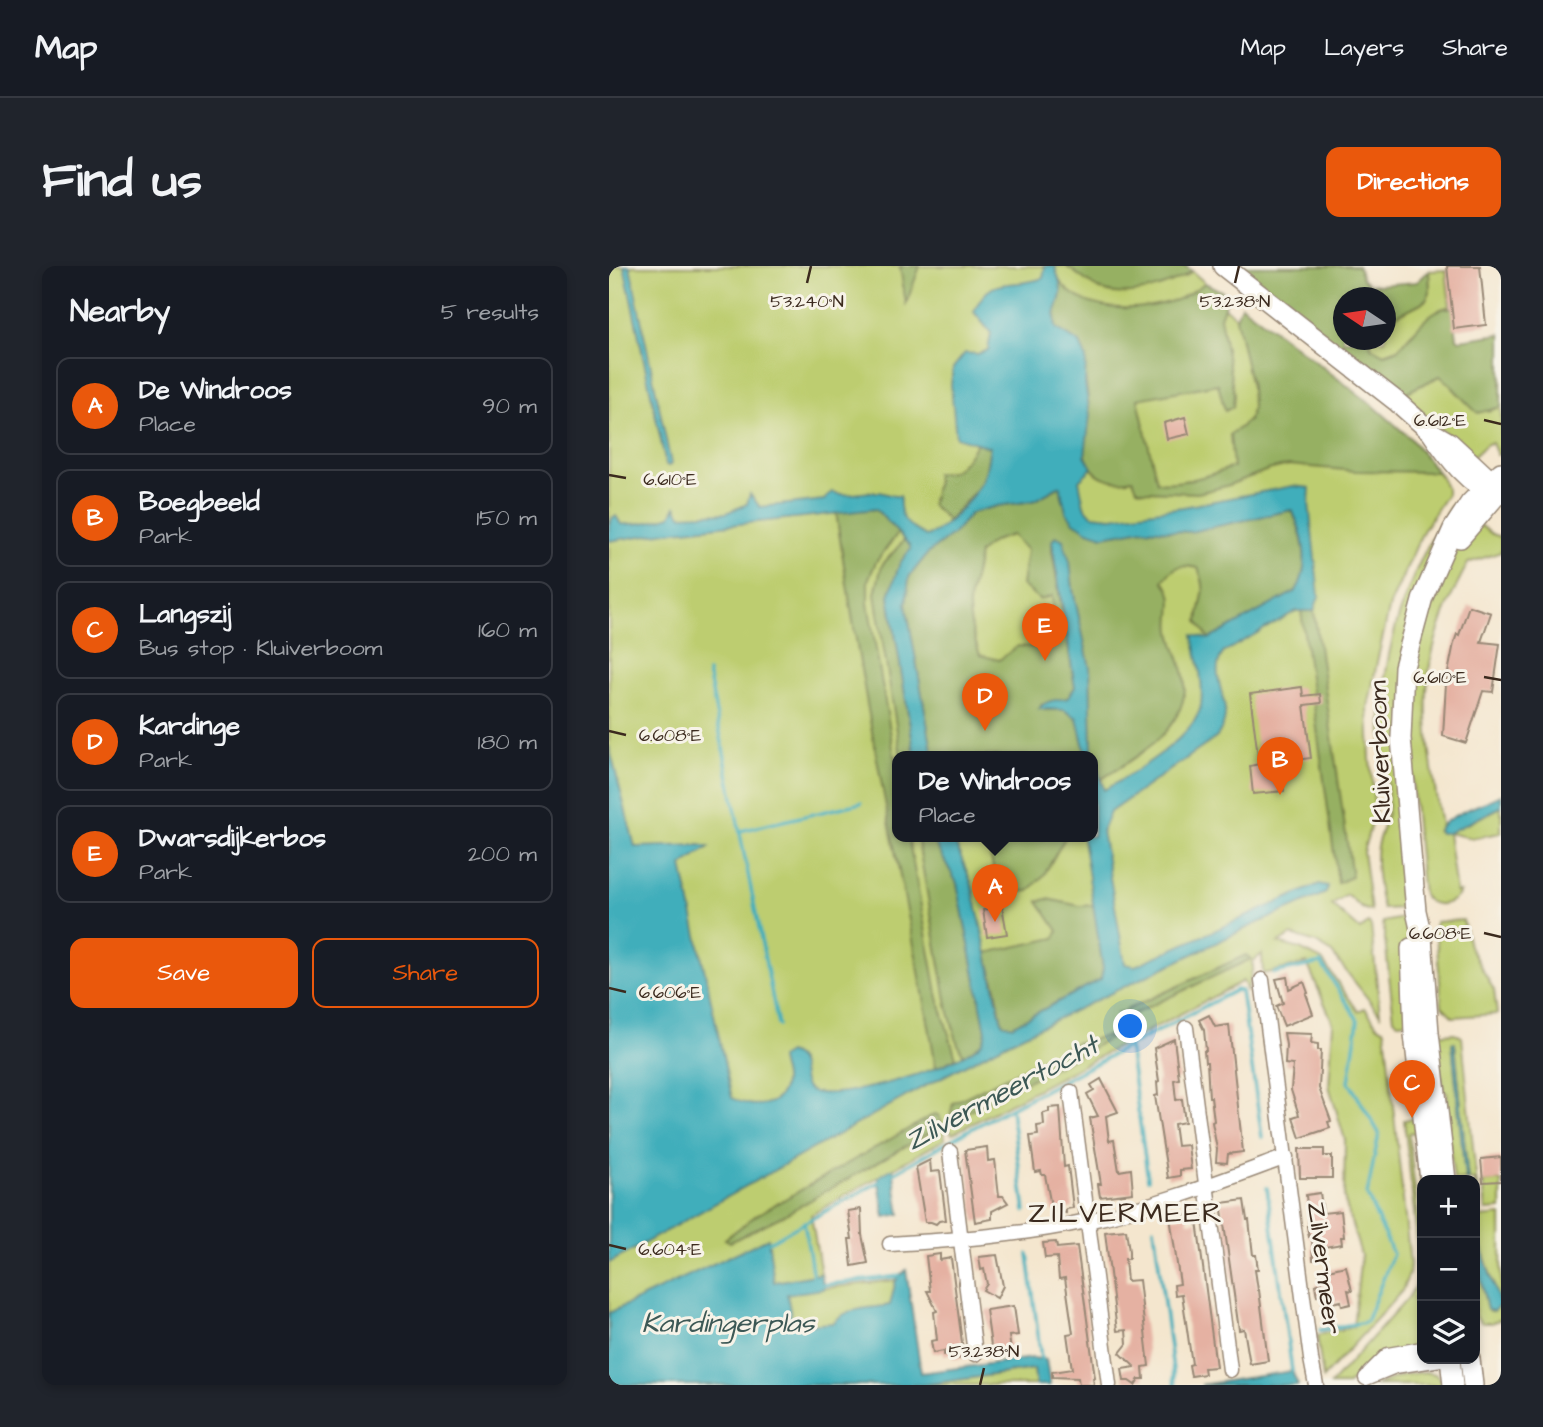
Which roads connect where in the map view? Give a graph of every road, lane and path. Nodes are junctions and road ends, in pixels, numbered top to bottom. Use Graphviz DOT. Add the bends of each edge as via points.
graph roads {
  1 [pos="1223,266"];
  2 [pos="1494,486"];
  3 [pos="1416,911"];
  4 [pos="1262,979"];
  5 [pos="1186,1028"];
  6 [pos="1072,1092"];
  7 [pos="950,1152"];
  8 [pos="1286,1157"];
  9 [pos="1429,1175"];
  10 [pos="1445,1175"];
  11 [pos="1206,1187"];
  12 [pos="1087,1221"];
  13 [pos="961,1240"];
  14 [pos="890,1244"];
  15 [pos="1417,1350"];
  16 [pos="975,1354"];
  17 [pos="1417,1363"];
  18 [pos="1451,1364"];
  19 [pos="1471,1364"];
  20 [pos="1230,1370"];
  21 [pos="1362,1381"];
  22 [pos="1109,1385"];
  23 [pos="1317,1385"];
  24 [pos="1453,1385"];
  25 [pos="1473,1385"];
  1 -- 2 [label="main road" via="1450,443"];
  2 -- 3 [label="main road, Kluiverboom" via="1460,516 1409,643 1401,690 1401,738"];
  3 -- 9 [label="main road, Kluiverboom" via="1411,940 1412,1011"];
  3 -- 10 [label="main road, Kluiverboom"];
  4 -- 8 [label="street, Zilvermeer"];
  5 -- 11 [label="street"];
  6 -- 12 [label="street"];
  7 -- 13 [label="street"];
  8 -- 11 [label="street"];
  8 -- 23 [label="street, Zilvermeer"];
  11 -- 12 [label="street"];
  11 -- 20 [label="street"];
  12 -- 13 [label="street"];
  12 -- 22 [label="street"];
  13 -- 14 [label="street"];
  13 -- 16 [label="street"];
  15 -- 21 [label="street" via="1388,1356"];
  17 -- 21 [label="street" via="1395,1366"];
  18 -- 24 [label="main road"];
  19 -- 25 [label="main road"];
}
